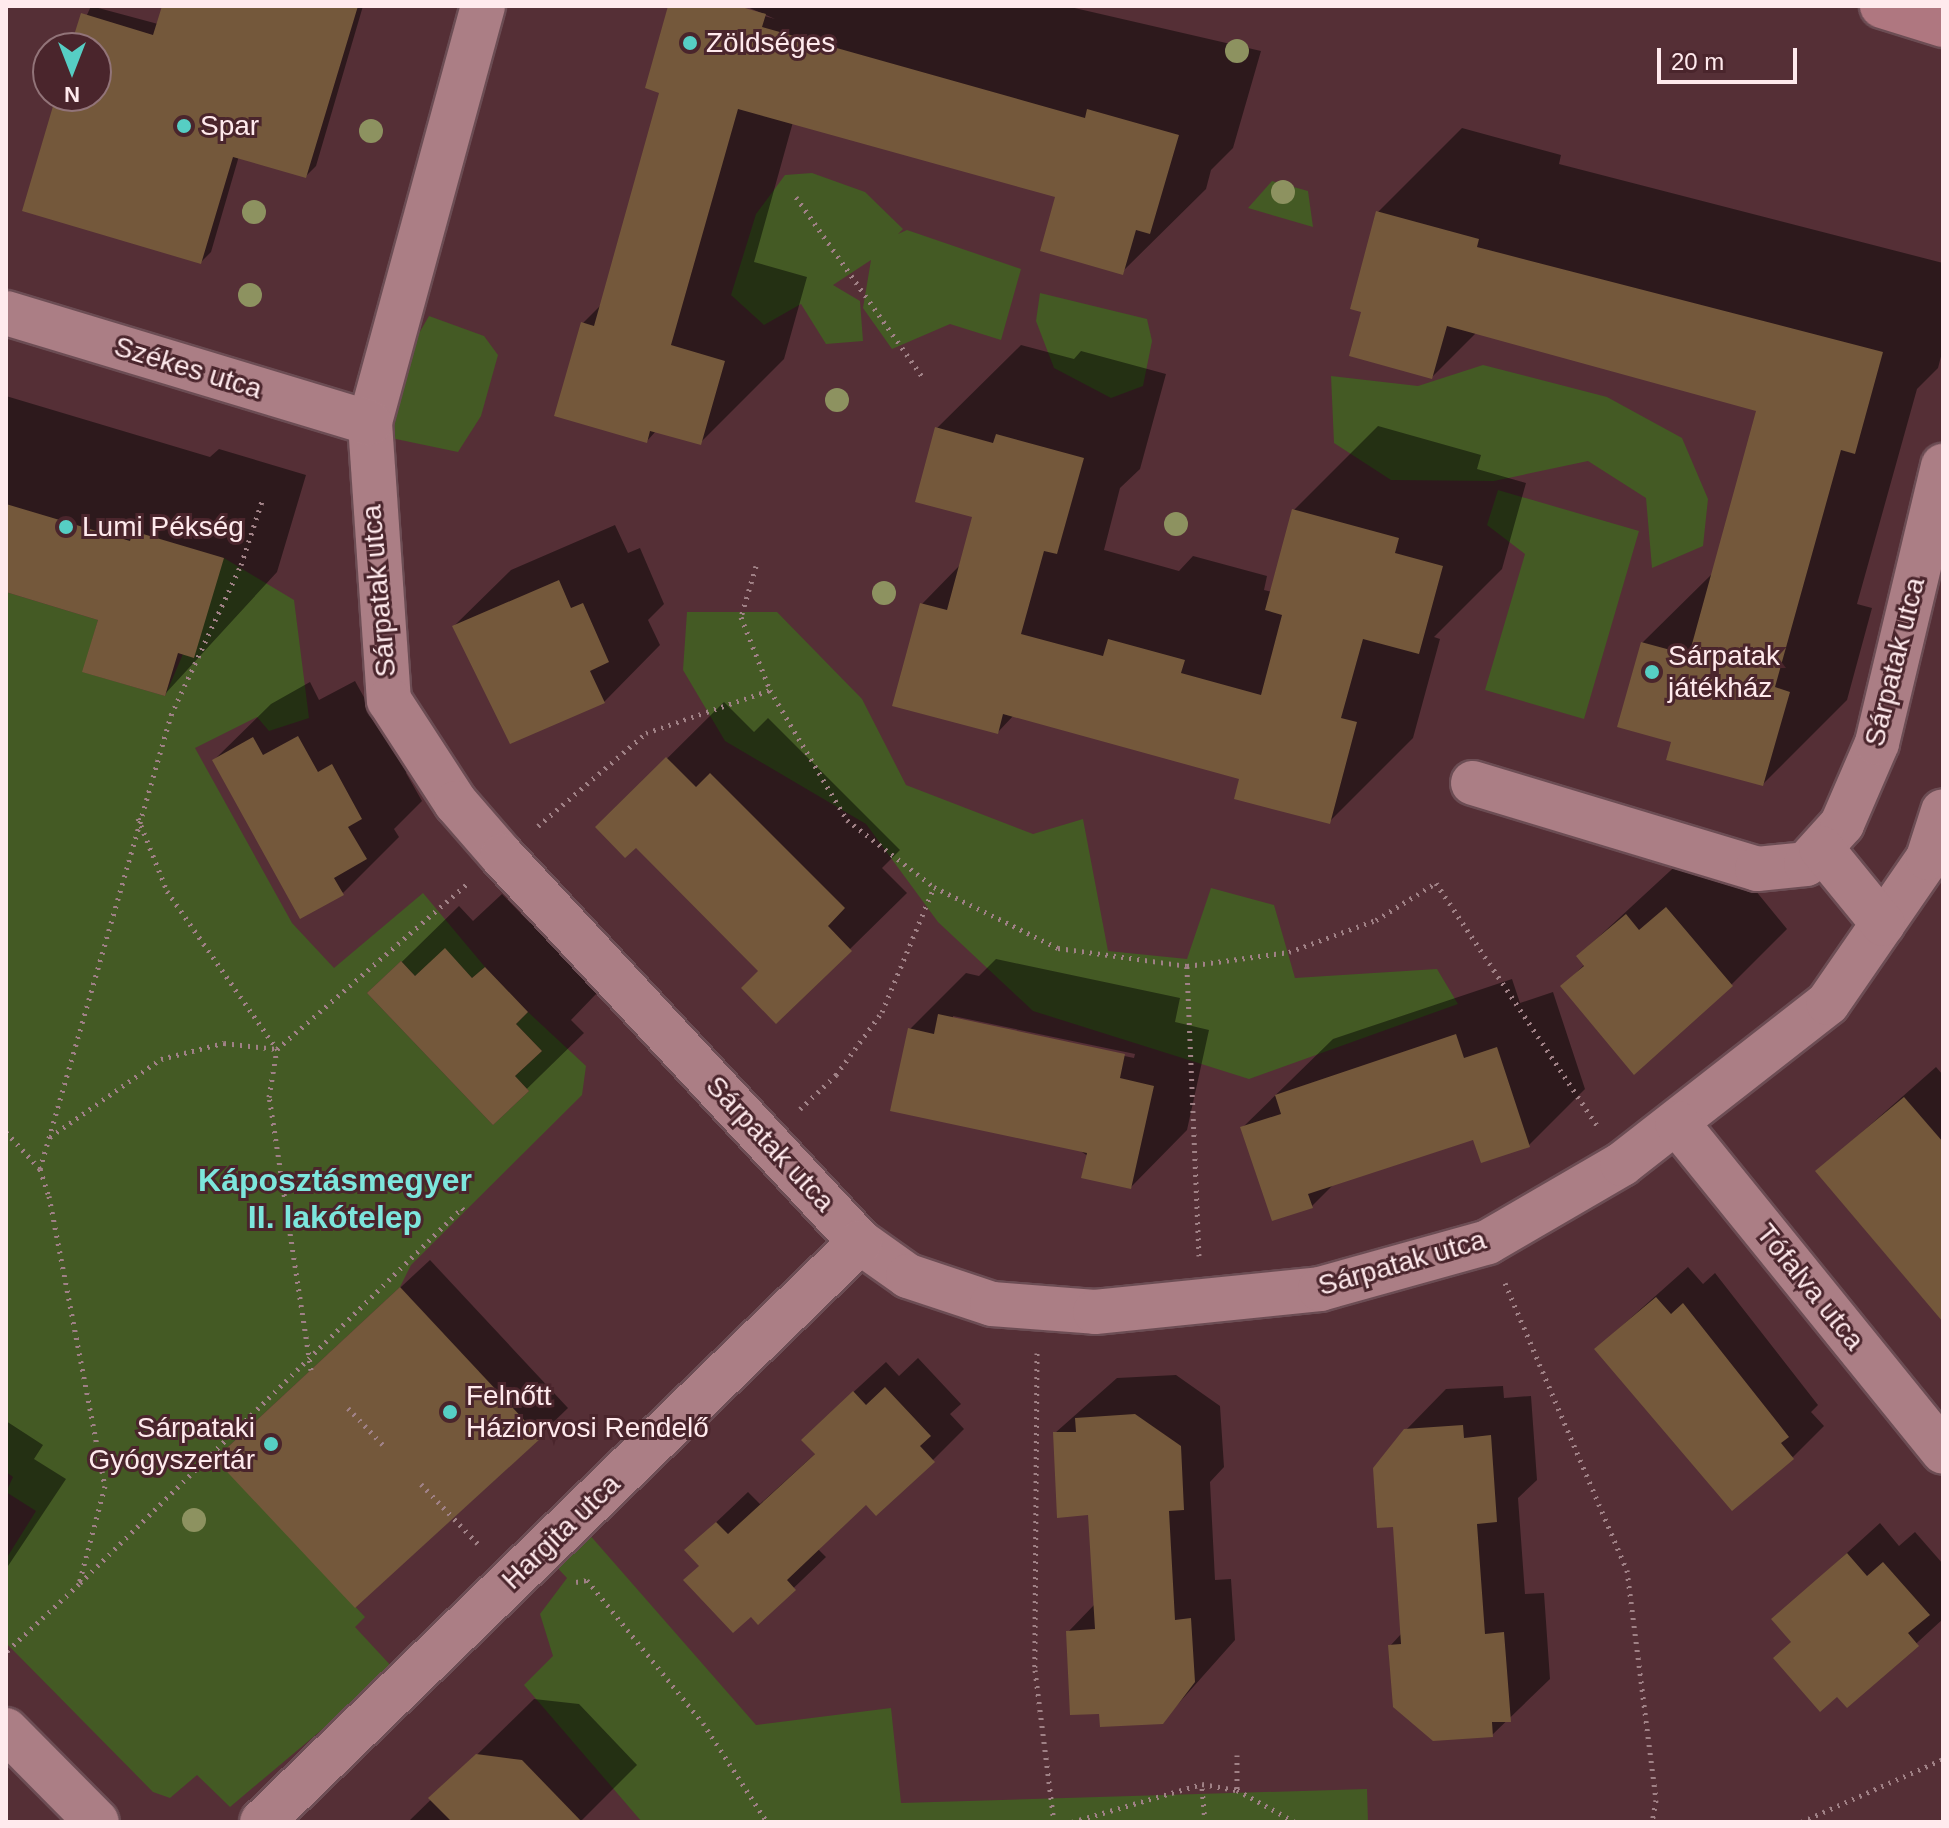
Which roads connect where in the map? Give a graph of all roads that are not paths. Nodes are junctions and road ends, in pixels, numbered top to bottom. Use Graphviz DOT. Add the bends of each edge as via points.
graph roads {
  1 [pos="483,6"];
  2 [pos="1882,6"];
  3 [pos="1943,25"];
  4 [pos="6,313"];
  5 [pos="370,423"];
  6 [pos="1943,466"];
  7 [pos="1473,783"];
  8 [pos="1943,811"];
  9 [pos="1821,848"];
  10 [pos="1883,924"];
  11 [pos="1677,1123"];
  12 [pos="860,1242"];
  13 [pos="1943,1452"];
  14 [pos="6,1730"];
  15 [pos="97,1822"];
  16 [pos="262,1822"];
  1 -- 5 [label="street, Sárpatak utca"];
  2 -- 3 [label="main road"];
  4 -- 5 [label="street, Székes utca"];
  5 -- 12 [label="street, Sárpatak utca" via="389,700 456,803 502,856"];
  6 -- 9 [label="street, Sárpatak utca" via="1877,743 1842,824"];
  7 -- 9 [label="street, Sárpatak utca" via="1757,869 1806,864"];
  8 -- 10 [label="street, Sárpatak utca" via="1928,858"];
  9 -- 10 [label="street"];
  10 -- 11 [label="street, Sárpatak utca" via="1828,1003"];
  11 -- 12 [label="street, Sárpatak utca" via="1622,1164 1488,1242 1320,1289 1201,1305 992,1304 908,1276"];
  11 -- 13 [label="street, Tófalva utca"];
  12 -- 16 [label="street, Hargita utca"];
  14 -- 15 [label="street"];
}
